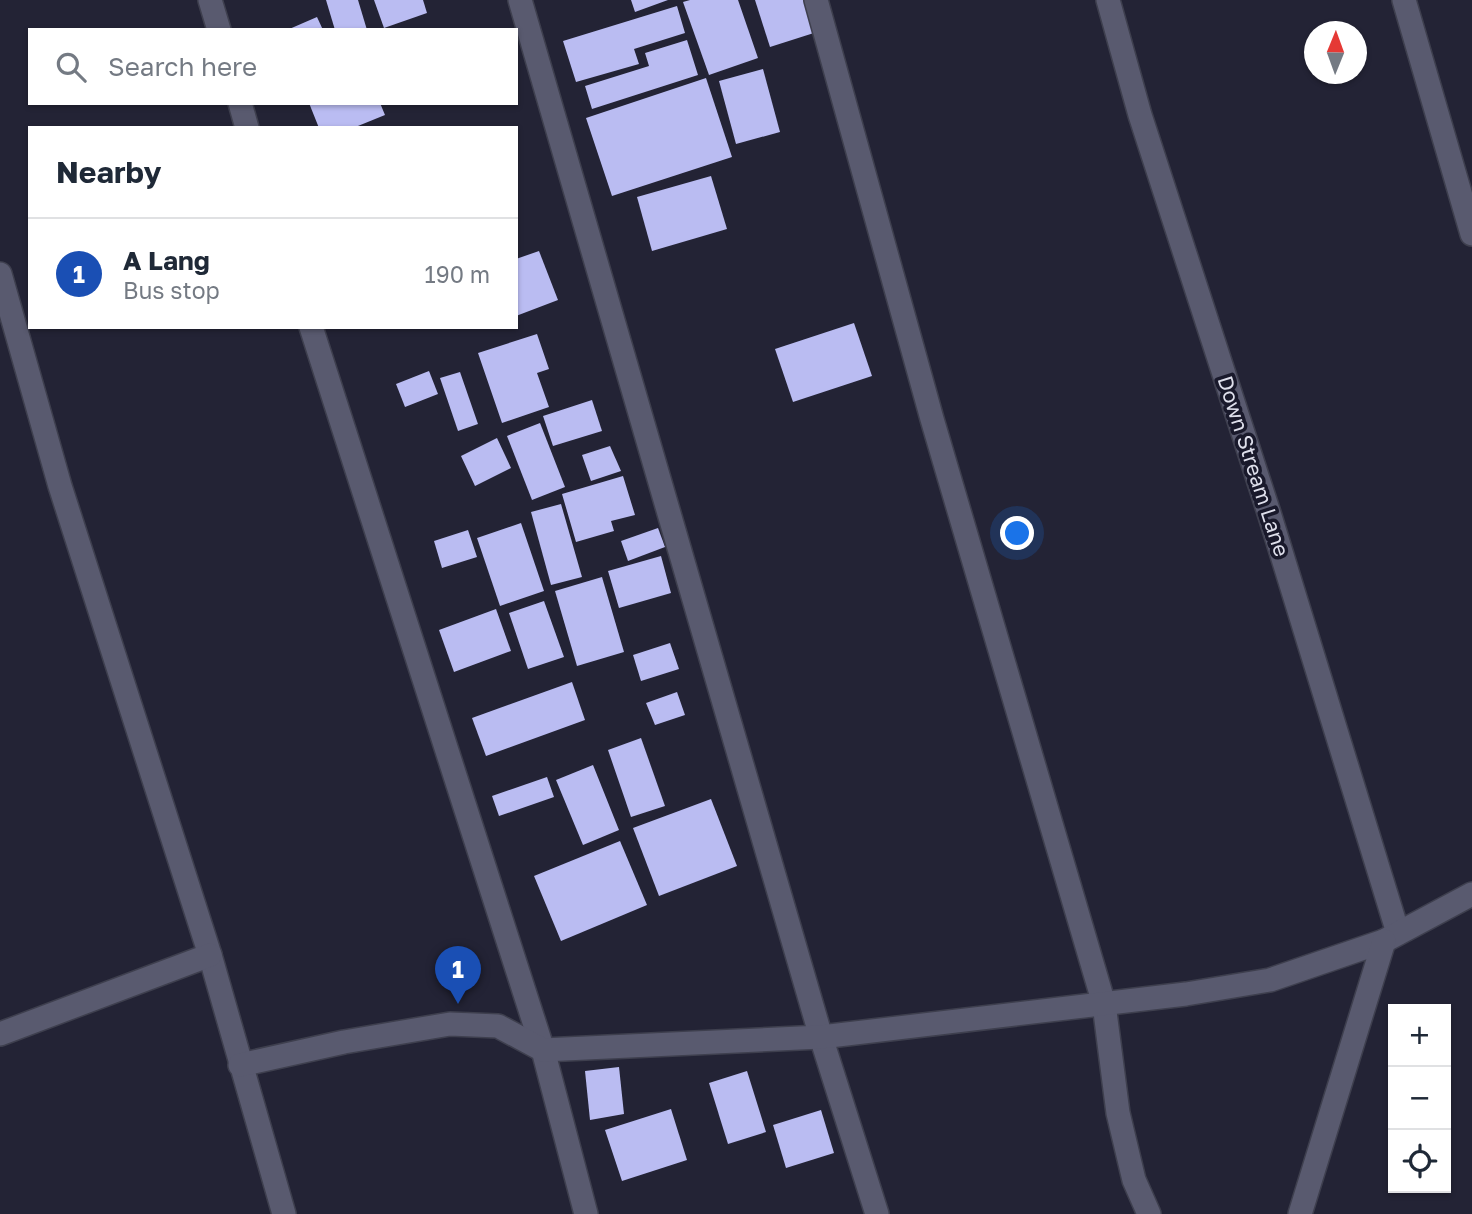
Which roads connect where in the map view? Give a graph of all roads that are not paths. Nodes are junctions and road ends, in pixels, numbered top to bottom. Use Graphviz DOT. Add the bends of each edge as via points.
graph roads {
  1 [pos="210,0"];
  2 [pos="520,0"];
  3 [pos="816,0"];
  4 [pos="1108,0"];
  5 [pos="1404,0"];
  6 [pos="218,28"];
  7 [pos="241,105"];
  8 [pos="246,126"];
  9 [pos="1472,234"];
  10 [pos="0,274"];
  11 [pos="312,329"];
  12 [pos="1472,894"];
  13 [pos="1391,937"];
  14 [pos="210,955"];
  15 [pos="1104,1004"];
  16 [pos="0,1034"];
  17 [pos="821,1037"];
  18 [pos="543,1049"];
  19 [pos="240,1065"];
  20 [pos="284,1214"];
  21 [pos="586,1214"];
  22 [pos="877,1214"];
  23 [pos="1149,1214"];
  24 [pos="1300,1214"];
  1 -- 6 [label="street"];
  2 -- 17 [label="street"];
  3 -- 15 [label="street" via="932,419"];
  4 -- 13 [label="street, Down Stream Lane" via="1140,115 1270,516"];
  5 -- 9 [label="street"];
  7 -- 8 [label="street"];
  10 -- 14 [label="street" via="64,499"];
  11 -- 18 [label="street"];
  12 -- 13 [label="street"];
  13 -- 15 [label="street" via="1270,979"];
  13 -- 24 [label="street"];
  14 -- 16 [label="street"];
  14 -- 19 [label="street"];
  15 -- 17 [label="street"];
  15 -- 23 [label="street" via="1118,1113 1134,1180"];
  17 -- 18 [label="street"];
  17 -- 22 [label="street"];
  18 -- 19 [label="street" via="498,1026 450,1024"];
  18 -- 21 [label="street"];
  19 -- 20 [label="street"];
}
